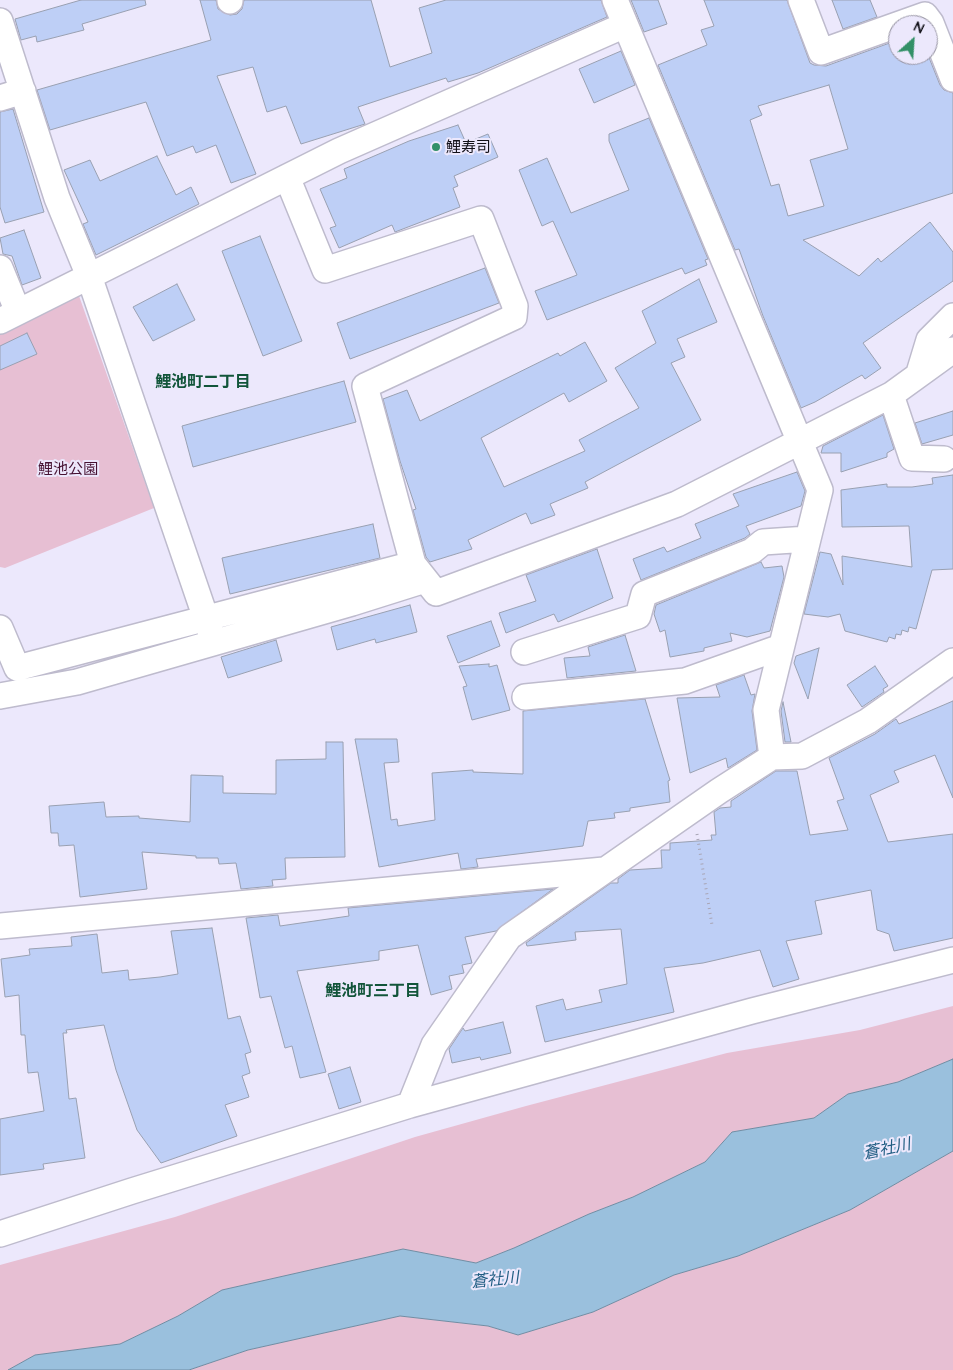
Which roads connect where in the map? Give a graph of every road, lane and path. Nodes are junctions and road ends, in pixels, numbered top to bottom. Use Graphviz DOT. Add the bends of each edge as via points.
graph roads {
  1 [pos="615,0"];
  2 [pos="801,0"];
  3 [pos="0,21"];
  4 [pos="624,25"];
  5 [pos="953,79"];
  6 [pos="11,94"];
  7 [pos="287,177"];
  8 [pos="0,268"];
  9 [pos="89,276"];
  10 [pos="9,316"];
  11 [pos="953,316"];
  12 [pos="953,350"];
  13 [pos="919,374"];
  14 [pos="891,395"];
  15 [pos="800,441"];
  16 [pos="944,459"];
  17 [pos="808,539"];
  18 [pos="419,572"];
  19 [pos="0,628"];
  20 [pos="210,631"];
  21 [pos="781,647"];
  22 [pos="524,652"];
  23 [pos="953,661"];
  24 [pos="0,696"];
  25 [pos="525,696"];
  26 [pos="772,758"];
  27 [pos="693,809"];
  28 [pos="606,869"];
  29 [pos="712,924"];
  30 [pos="0,926"];
  31 [pos="953,960"];
  32 [pos="410,1105"];
  33 [pos="0,1234"];
  1 -- 4 [label="street"];
  2 -- 5 [label="street" via="821,52 925,15"];
  3 -- 6 [label="street"];
  4 -- 7 [label="street"];
  4 -- 15 [label="street"];
  6 -- 9 [label="street"];
  7 -- 9 [label="street"];
  7 -- 18 [label="street" via="325,270 482,220 515,306 514,317 365,386"];
  8 -- 10 [label="street"];
  9 -- 10 [label="street"];
  9 -- 20 [label="street"];
  11 -- 13 [label="street" via="929,340"];
  12 -- 13 [label="street"];
  13 -- 14 [label="street"];
  14 -- 15 [label="street"];
  14 -- 16 [label="street" via="912,458"];
  15 -- 17 [label="street" via="820,490"];
  15 -- 18 [label="street" via="677,504 436,594"];
  17 -- 21 [label="street"];
  17 -- 22 [label="street" via="763,542 752,550 644,594 638,616"];
  18 -- 20 [label="street"];
  19 -- 20 [label="street" via="17,668"];
  20 -- 24 [label="street" via="77,682"];
  21 -- 25 [label="street" via="684,681"];
  21 -- 26 [label="street" via="766,710"];
  23 -- 26 [label="street" via="868,721 802,756"];
  26 -- 27 [label="street"];
  27 -- 28 [label="street"];
  27 -- 29 [label="path"];
  28 -- 30 [label="street"];
  28 -- 32 [label="street" via="509,936 434,1045"];
  31 -- 32 [label="street" via="752,1011"];
  32 -- 33 [label="street"];
}
